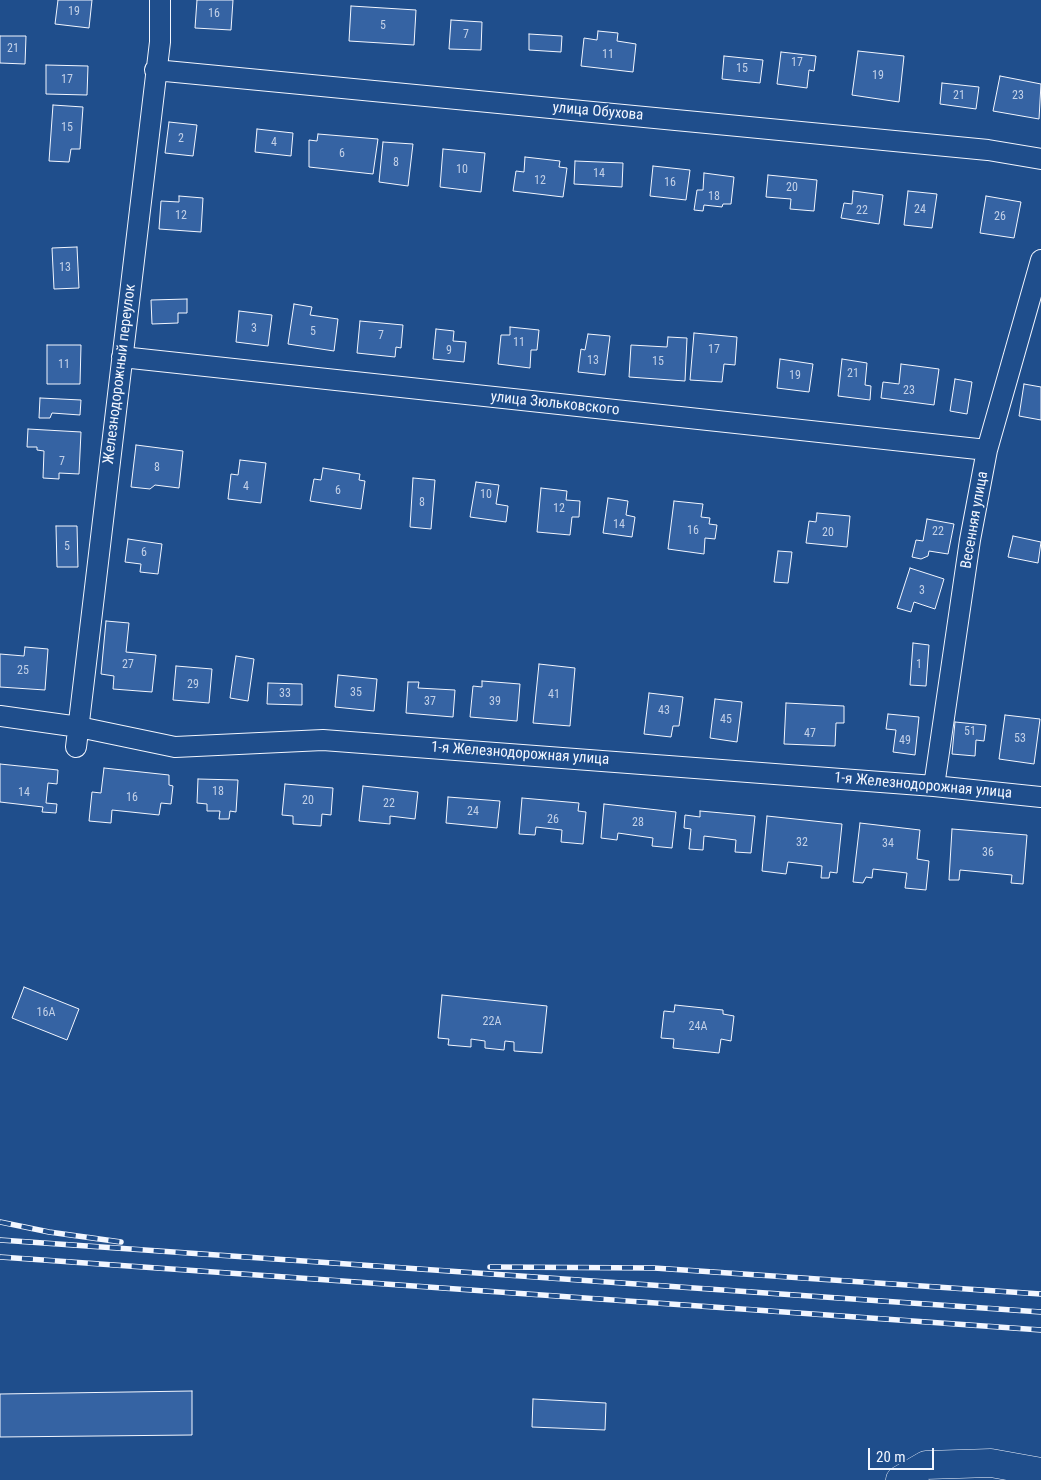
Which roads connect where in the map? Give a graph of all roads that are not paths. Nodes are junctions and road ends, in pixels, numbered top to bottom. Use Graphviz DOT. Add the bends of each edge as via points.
graph roads {
  1 [pos="160,0"];
  2 [pos="155,70"];
  3 [pos="1041,159"];
  4 [pos="1041,260"];
  5 [pos="122,357"];
  6 [pos="987,450"];
  7 [pos="0,716"];
  8 [pos="78,726"];
  9 [pos="76,747"];
  10 [pos="934,786"];
  11 [pos="1041,797"];
  12 [pos="1041,1472"];
  13 [pos="900,1480"];
  1 -- 2 [label="street, Железнодорожный переулок" via="160,42"];
  2 -- 3 [label="street, улица Обухова" via="988,150"];
  2 -- 5 [label="street, Железнодорожный переулок"];
  4 -- 6 [label="street, Весенняя улица"];
  5 -- 6 [label="street, улица Зюльковского"];
  5 -- 8 [label="street, Железнодорожный переулок"];
  6 -- 10 [label="street, Весенняя улица" via="970,540"];
  7 -- 8 [label="street, 1-я Железнодорожная улица"];
  8 -- 9 [label="street, Железнодорожный переулок"];
  8 -- 10 [label="street, 1-я Железнодорожная улица" via="175,747 323,740"];
  10 -- 11 [label="street, 1-я Железнодорожная улица"];
  12 -- 13 [label="main road" via="990,1463 926,1465"];
}
